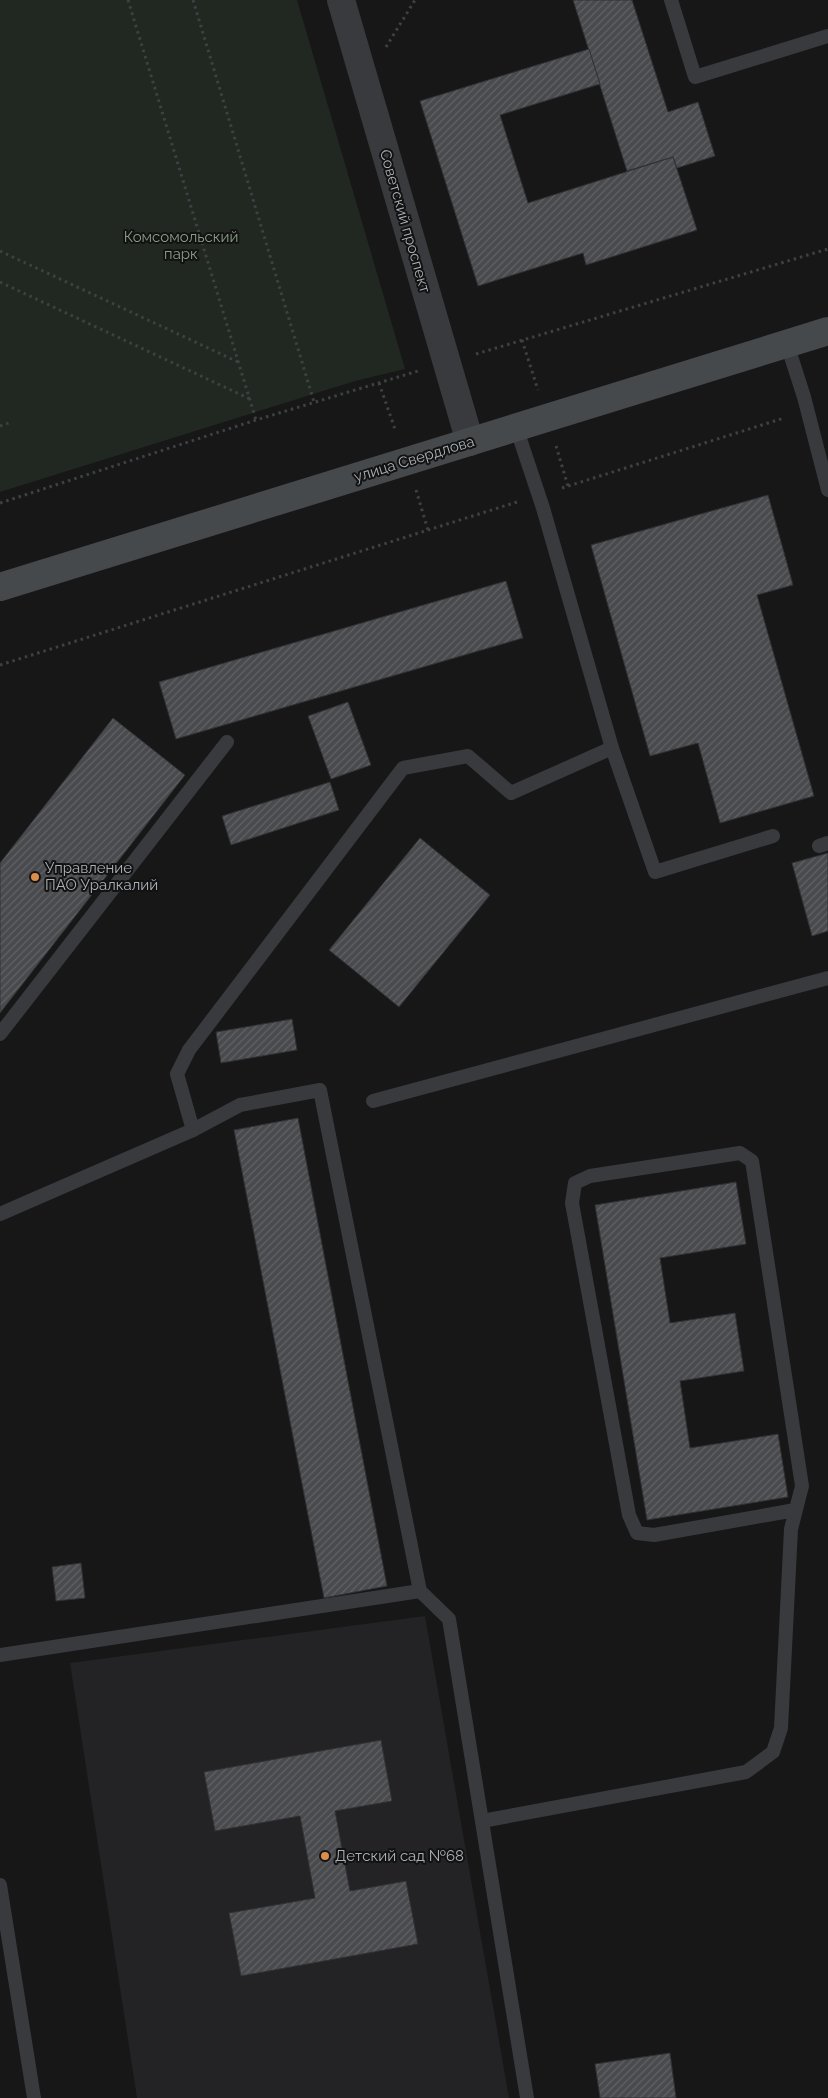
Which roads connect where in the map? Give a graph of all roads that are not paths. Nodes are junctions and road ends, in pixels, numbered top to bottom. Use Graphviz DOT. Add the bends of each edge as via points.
graph roads {
  1 [pos="341,0"];
  2 [pos="671,0"];
  3 [pos="828,36"];
  4 [pos="828,331"];
  5 [pos="786,344"];
  6 [pos="516,427"];
  7 [pos="470,442"];
  8 [pos="823,453"];
  9 [pos="828,490"];
  10 [pos="0,587"];
  11 [pos="227,742"];
  12 [pos="612,748"];
  13 [pos="773,836"];
  14 [pos="828,978"];
  15 [pos="0,1034"];
  16 [pos="373,1101"];
  17 [pos="193,1130"];
  18 [pos="0,1214"];
  19 [pos="795,1510"];
  20 [pos="420,1591"];
  21 [pos="0,1655"];
  22 [pos="482,1821"];
  23 [pos="0,1885"];
  24 [pos="34,2098"];
  25 [pos="527,2098"];
  1 -- 7 [label="street, Советский проспект"];
  2 -- 3 [label="lane" via="694,77"];
  4 -- 5 [label="main road, улица Свердлова"];
  5 -- 6 [label="main road, улица Свердлова"];
  5 -- 8 [label="lane"];
  6 -- 7 [label="main road, улица Свердлова"];
  6 -- 12 [label="lane" via="539,495"];
  7 -- 10 [label="main road, улица Свердлова"];
  8 -- 9 [label="lane"];
  11 -- 15 [label="lane"];
  12 -- 13 [label="lane" via="655,872"];
  12 -- 17 [label="lane" via="511,793 468,756 403,768 189,1050 178,1074"];
  14 -- 16 [label="lane"];
  17 -- 18 [label="lane"];
  17 -- 20 [label="lane" via="240,1105 320,1090"];
  19 -- 19 [label="lane" via="802,1486 752,1161 740,1153 590,1176 575,1183 572,1203 629,1515 637,1533 654,1535"];
  19 -- 22 [label="lane" via="790,1529 781,1728 773,1752 746,1772"];
  20 -- 21 [label="lane"];
  20 -- 22 [label="lane" via="449,1619"];
  22 -- 25 [label="lane"];
  23 -- 24 [label="lane"];
}
